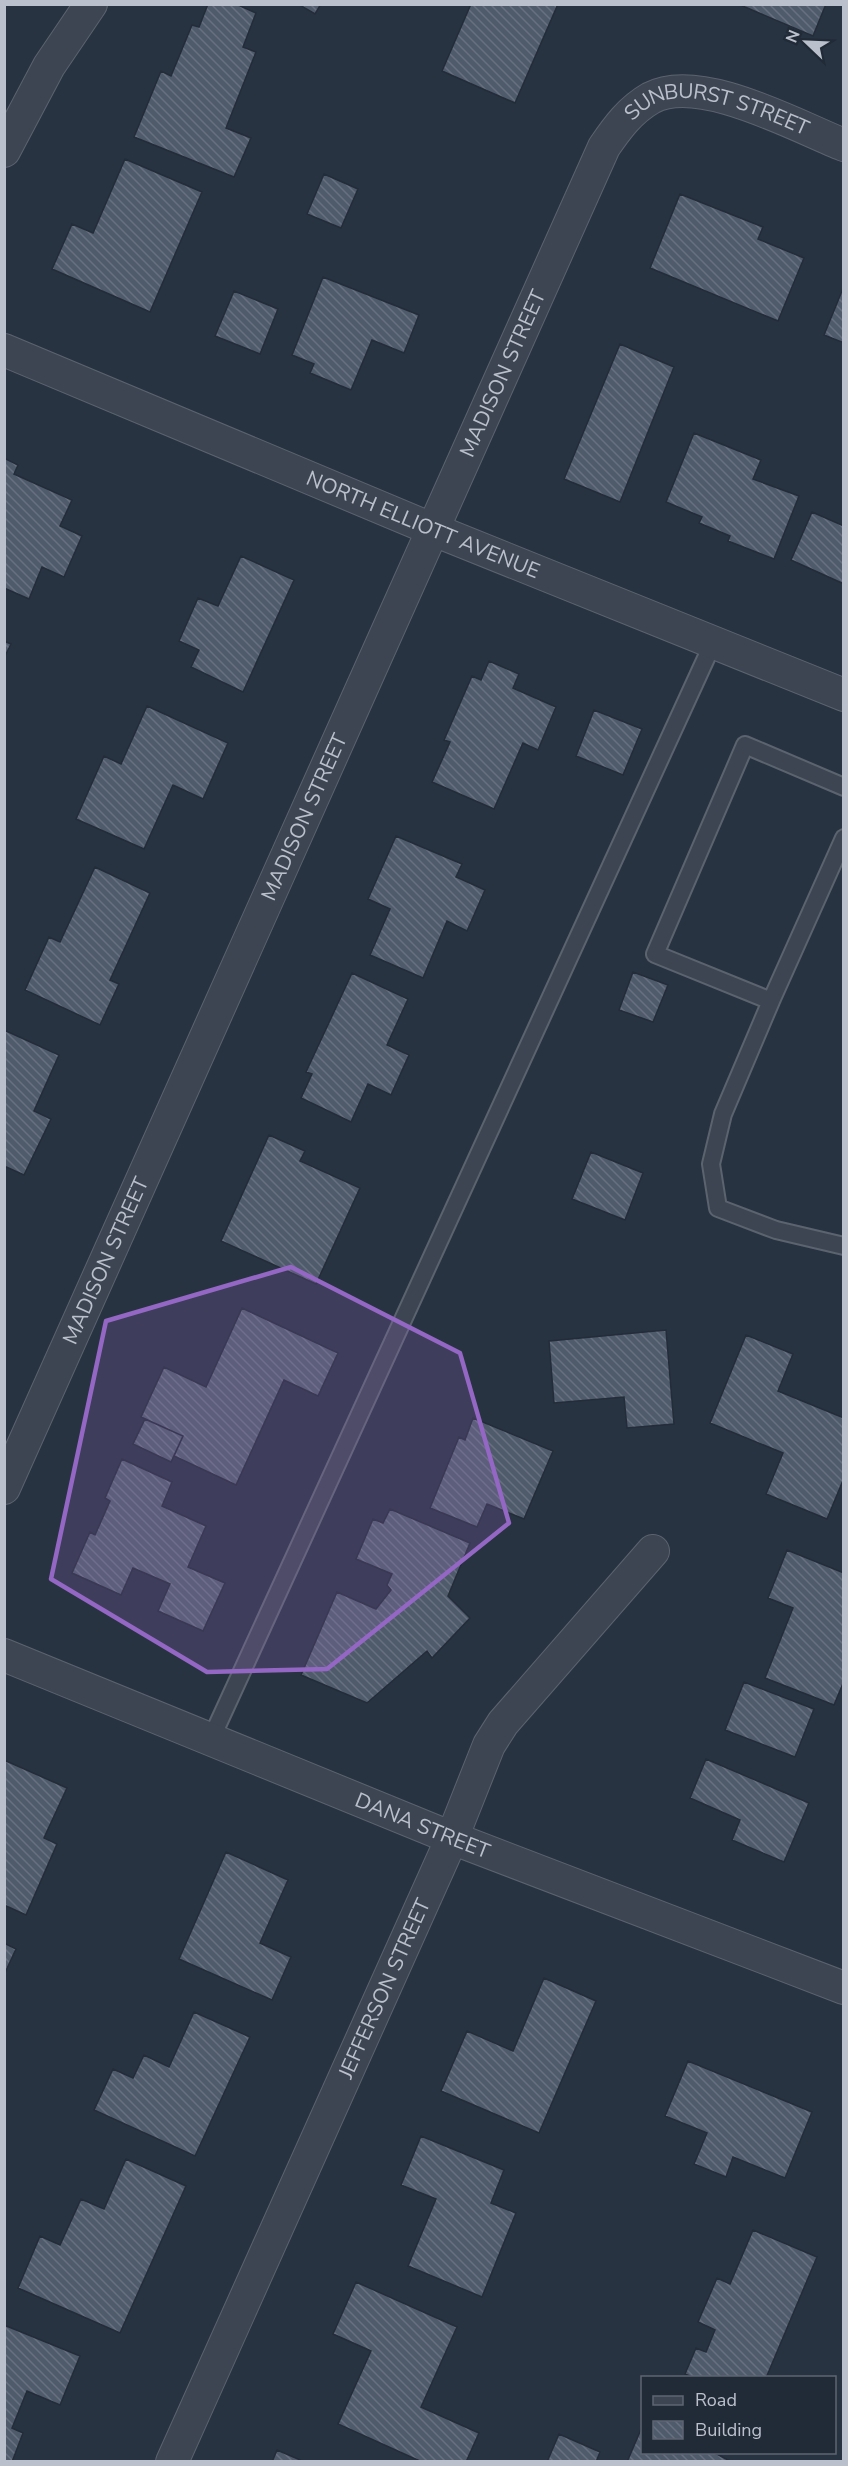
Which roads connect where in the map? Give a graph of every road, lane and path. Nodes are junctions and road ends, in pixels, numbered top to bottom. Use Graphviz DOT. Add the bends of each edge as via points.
graph roads {
  1 [pos="91,4"];
  2 [pos="843,145"];
  3 [pos="604,147"];
  4 [pos="4,151"];
  5 [pos="4,350"];
  6 [pos="434,530"];
  7 [pos="713,643"];
  8 [pos="843,695"];
  9 [pos="843,787"];
  10 [pos="843,838"];
  11 [pos="771,1001"];
  12 [pos="843,1246"];
  13 [pos="4,1488"];
  14 [pos="653,1551"];
  15 [pos="4,1655"];
  16 [pos="211,1739"];
  17 [pos="452,1838"];
  18 [pos="843,1988"];
  19 [pos="172,2462"];
  1 -- 4 [label="street" via="49,66"];
  2 -- 3 [label="street, SUNBURST STREET" via="724,96 688,90 652,97 624,118"];
  3 -- 6 [label="street, MADISON STREET"];
  5 -- 6 [label="street, NORTH ELLIOTT AVENUE"];
  6 -- 7 [label="street, NORTH ELLIOTT AVENUE"];
  6 -- 13 [label="street, MADISON STREET"];
  7 -- 8 [label="street, NORTH ELLIOTT AVENUE"];
  7 -- 16 [label="lane"];
  9 -- 11 [label="lane" via="745,744 655,954"];
  10 -- 11 [label="lane"];
  11 -- 12 [label="lane" via="723,1114 711,1164 718,1208 776,1230"];
  14 -- 17 [label="street, JEFFERSON STREET" via="503,1722 489,1745"];
  15 -- 16 [label="street, DANA STREET"];
  16 -- 17 [label="street, DANA STREET"];
  17 -- 18 [label="street, DANA STREET"];
  17 -- 19 [label="street, JEFFERSON STREET"];
}
